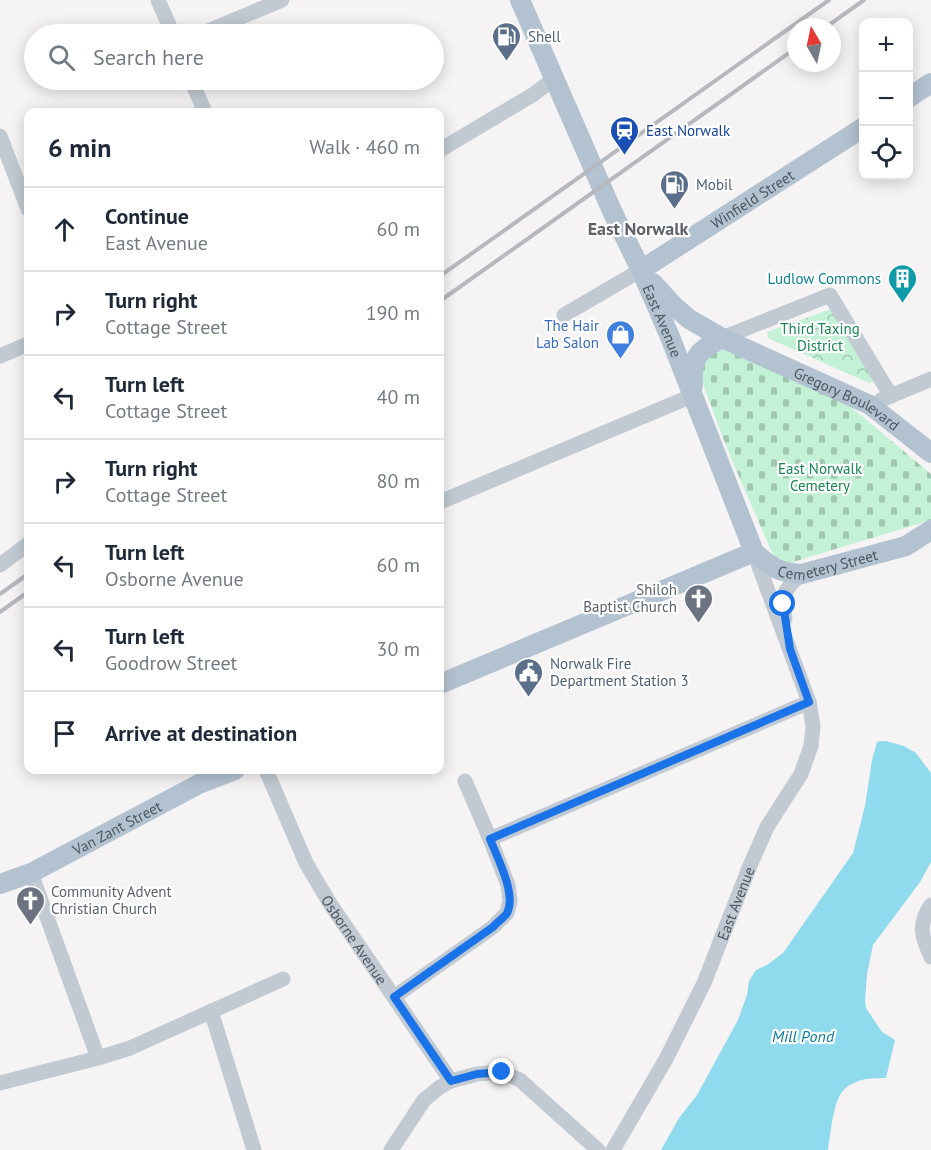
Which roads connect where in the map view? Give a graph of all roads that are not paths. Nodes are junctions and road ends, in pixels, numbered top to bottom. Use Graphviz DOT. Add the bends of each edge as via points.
graph roads {
  1 [pos="158,0"];
  2 [pos="282,0"];
  3 [pos="520,0"];
  4 [pos="169,24"];
  5 [pos="225,24"];
  6 [pos="555,78"];
  7 [pos="931,83"];
  8 [pos="195,90"];
  9 [pos="913,95"];
  10 [pos="203,108"];
  11 [pos="859,130"];
  12 [pos="0,136"];
  13 [pos="444,148"];
  14 [pos="24,199"];
  15 [pos="642,270"];
  16 [pos="564,315"];
  17 [pos="722,338"];
  18 [pos="24,346"];
  19 [pos="0,356"];
  20 [pos="931,379"];
  21 [pos="694,395"];
  22 [pos="891,396"];
  23 [pos="870,405"];
  24 [pos="931,453"];
  25 [pos="444,500"];
  26 [pos="931,530"];
  27 [pos="931,539"];
  28 [pos="906,546"];
  29 [pos="24,547"];
  30 [pos="754,552"];
  31 [pos="0,565"];
  32 [pos="802,574"];
  33 [pos="790,649"];
  34 [pos="444,682"];
  35 [pos="809,702"];
  36 [pos="225,774"];
  37 [pos="268,774"];
  38 [pos="465,781"];
  39 [pos="490,839"];
  40 [pos="31,873"];
  41 [pos="0,884"];
  42 [pos="931,905"];
  43 [pos="931,957"];
  44 [pos="283,979"];
  45 [pos="394,997"];
  46 [pos="211,1011"];
  47 [pos="98,1058"];
  48 [pos="451,1081"];
  49 [pos="0,1083"];
  50 [pos="254,1150"];
  51 [pos="391,1150"];
  52 [pos="598,1150"];
  53 [pos="613,1150"];
  1 -- 4 [label="street"];
  2 -- 5 [label="street"];
  3 -- 6 [label="main road, East Avenue"];
  6 -- 13 [label="street"];
  6 -- 15 [label="main road, East Avenue"];
  7 -- 9 [label="main road"];
  8 -- 10 [label="street"];
  11 -- 15 [label="main road, Winfield Street"];
  12 -- 14 [label="street"];
  15 -- 16 [label="street"];
  15 -- 17 [label="main road, Gregory Boulevard" via="689,319"];
  15 -- 21 [label="main road, East Avenue"];
  17 -- 21 [label="main road" via="696,356 692,370"];
  17 -- 22 [label="street" via="830,295"];
  17 -- 23 [label="main road, Gregory Boulevard"];
  18 -- 19 [label="street"];
  20 -- 22 [label="street"];
  21 -- 25 [label="street"];
  21 -- 30 [label="main road, East Avenue"];
  22 -- 23 [label="street"];
  23 -- 24 [label="main road, Gregory Boulevard"];
  26 -- 28 [label="main road, Cemetery Street"];
  27 -- 28 [label="street, Cemetery Street"];
  28 -- 32 [label="main road, Cemetery Street"];
  29 -- 31 [label="street"];
  30 -- 32 [label="main road, Cemetery Street" via="769,566"];
  30 -- 33 [label="street, East Avenue"];
  30 -- 34 [label="main road"];
  32 -- 33 [label="street, East Avenue" via="784,594"];
  33 -- 35 [label="street, East Avenue"];
  35 -- 39 [label="street"];
  35 -- 53 [label="street, East Avenue" via="811,746 801,774 767,827 704,983"];
  36 -- 40 [label="main road, Van Zant Street"];
  37 -- 45 [label="street, Osborne Avenue" via="315,879"];
  38 -- 39 [label="street"];
  39 -- 45 [label="street" via="508,885 507,913"];
  40 -- 41 [label="main road, Van Zant Street"];
  40 -- 47 [label="street"];
  42 -- 43 [label="street" via="923,918 922,932"];
  44 -- 46 [label="street"];
  45 -- 48 [label="street, Osborne Avenue"];
  46 -- 47 [label="street" via="130,1048"];
  46 -- 50 [label="street"];
  47 -- 49 [label="street"];
  48 -- 51 [label="street" via="424,1100"];
  48 -- 52 [label="street" via="502,1072 520,1080"];
}
